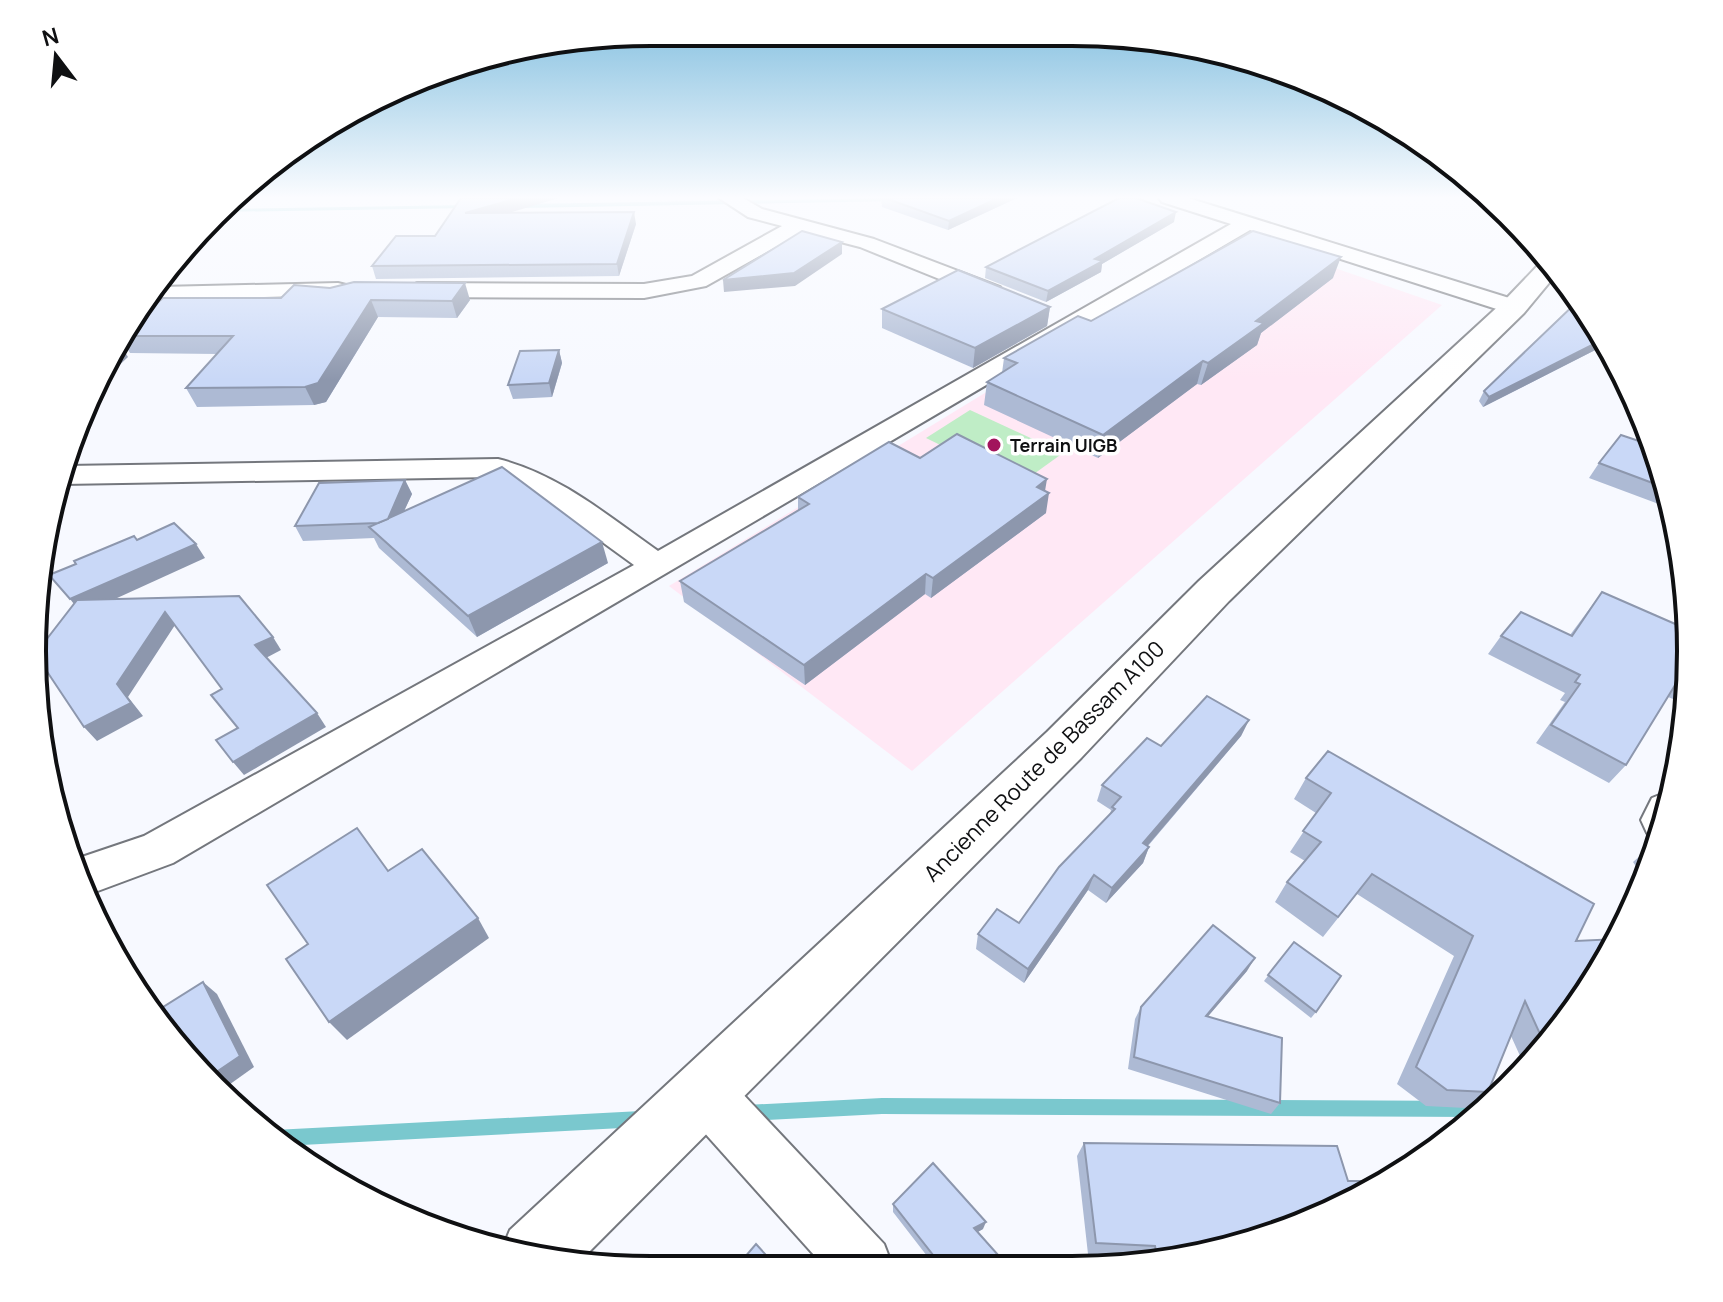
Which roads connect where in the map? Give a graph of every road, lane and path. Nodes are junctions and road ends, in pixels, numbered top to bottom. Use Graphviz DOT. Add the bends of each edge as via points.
graph roads {
  1 [pos="738,259"];
  2 [pos="908,259"];
  3 [pos="1175,259"];
  4 [pos="1361,259"];
  5 [pos="1544,273"];
  6 [pos="389,289"];
  7 [pos="357,290"];
  8 [pos="163,294"];
  9 [pos="1019,302"];
  10 [pos="1514,307"];
  11 [pos="73,475"];
  12 [pos="657,566"];
  13 [pos="89,875"];
  14 [pos="704,1092"];
  15 [pos="544,1246"];
  16 [pos="855,1256"];
  1 -- 6 [label="street" via="698,281 644,291"];
  2 -- 9 [label="street"];
  3 -- 12 [label="street" via="1059,317"];
  4 -- 10 [label="street"];
  5 -- 10 [label="main road, Ancienne Route de Bassam A100"];
  7 -- 8 [label="street"];
  10 -- 14 [label="main road, Ancienne Route de Bassam A100" via="1214,591 1064,745"];
  11 -- 12 [label="street" via="498,468 553,492"];
  12 -- 13 [label="street" via="158,850"];
  14 -- 15 [label="main road, Ancienne Route de Bassam A100"];
  14 -- 16 [label="street"];
}
